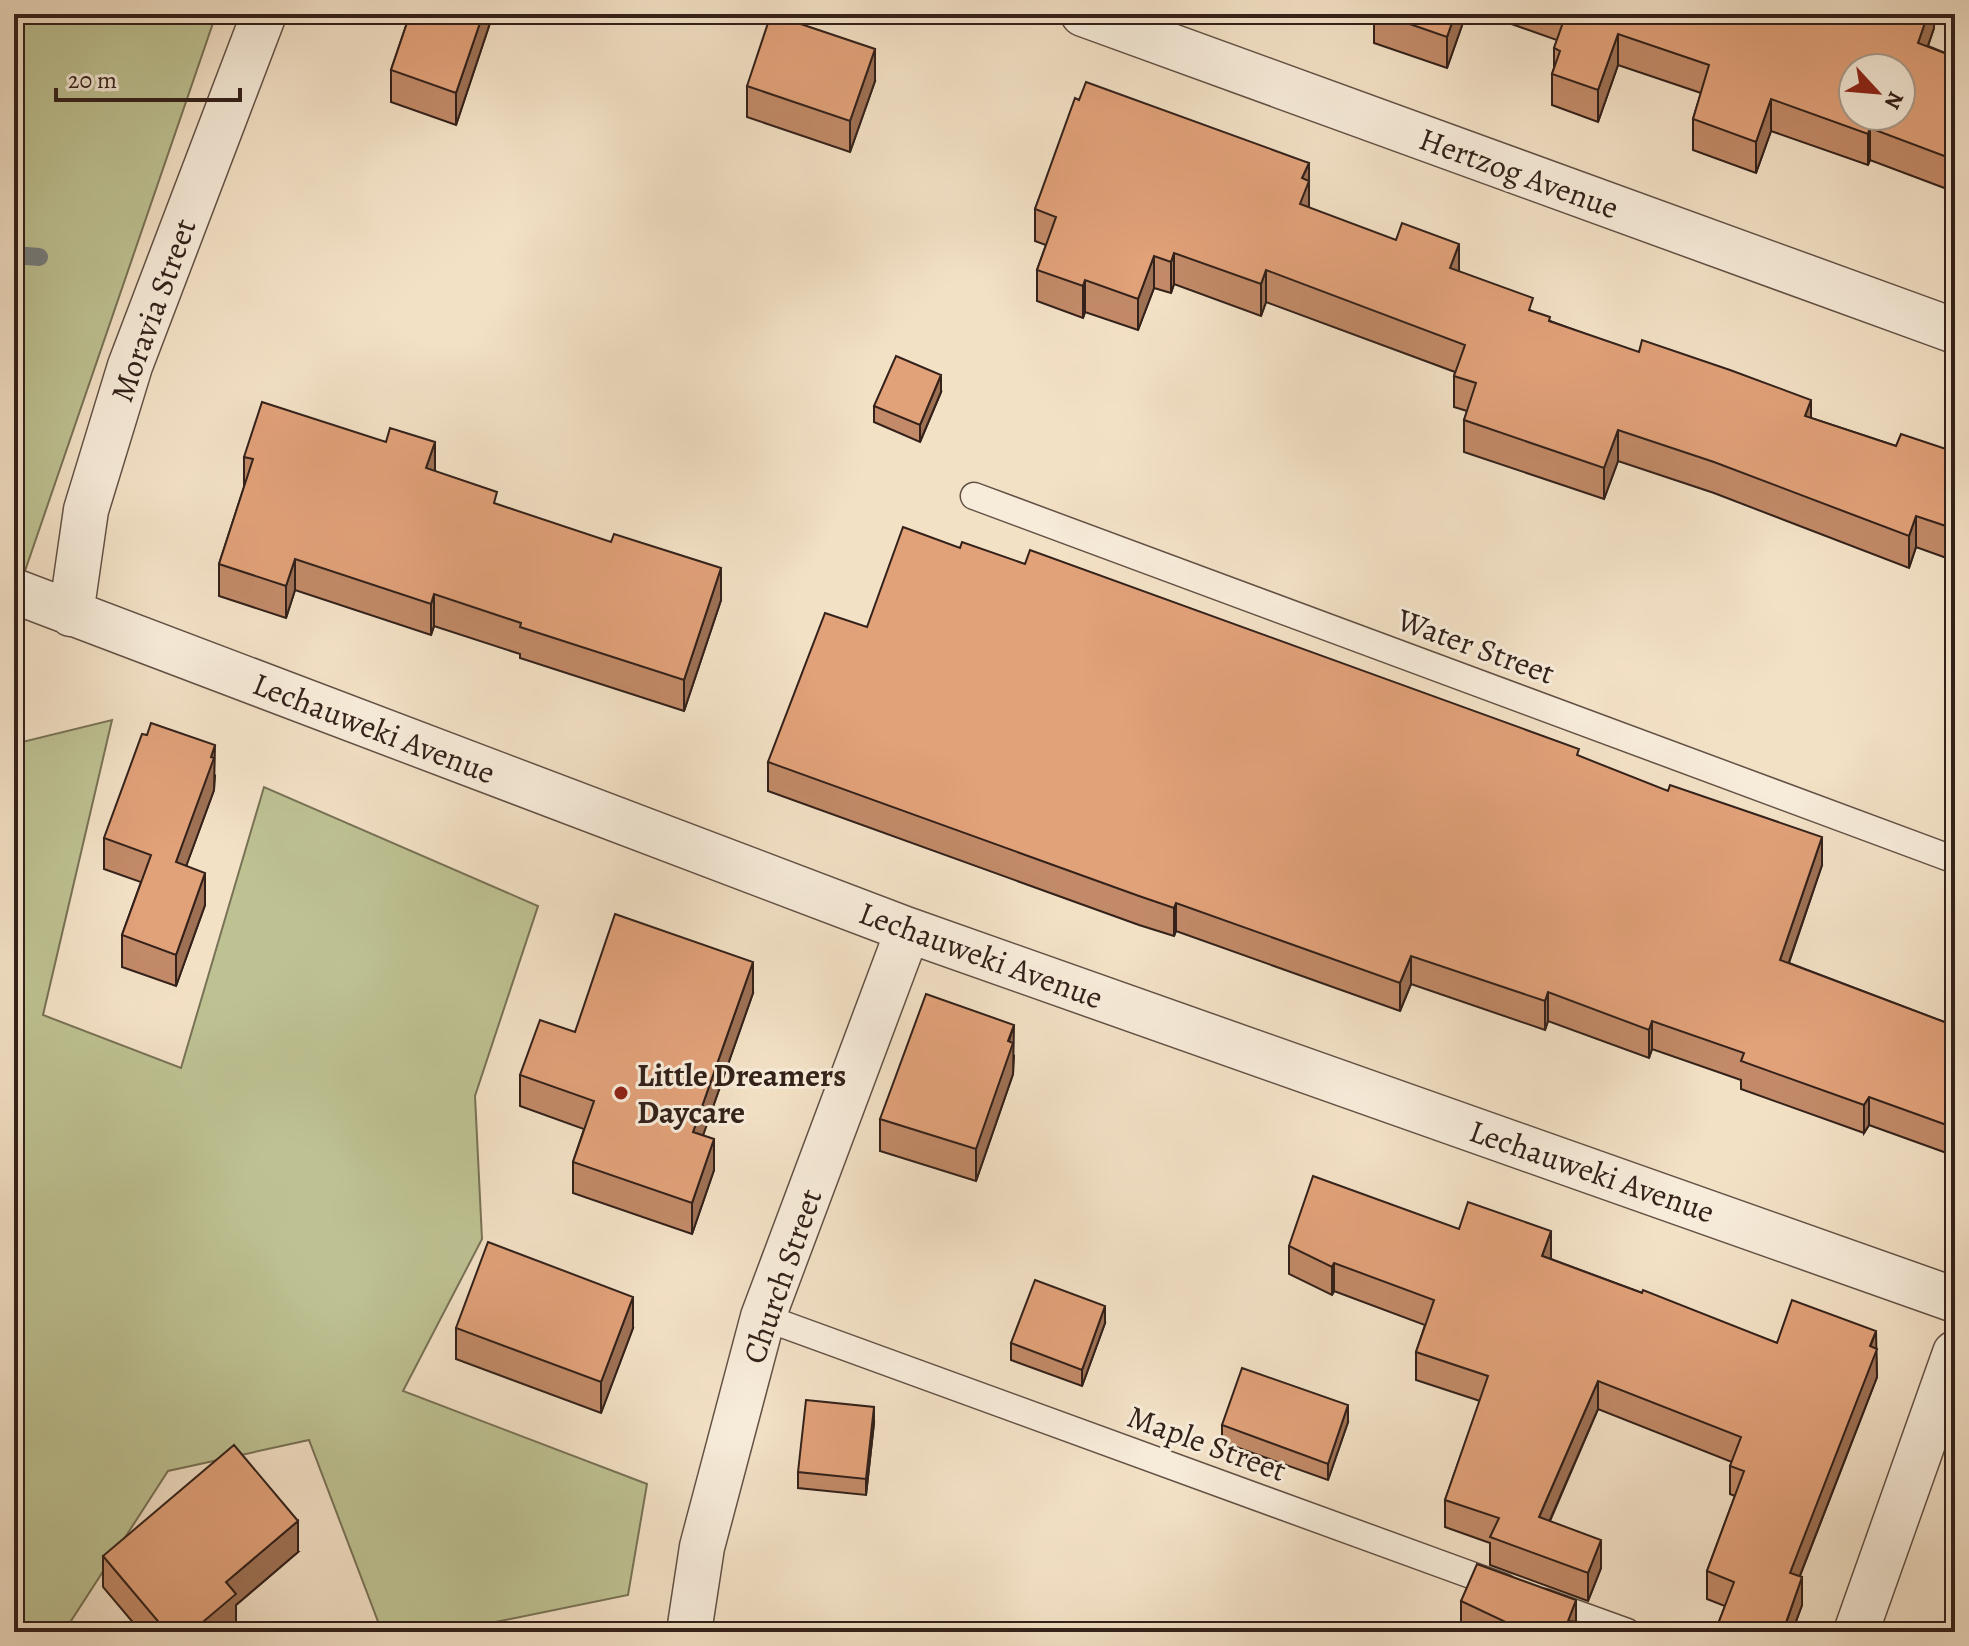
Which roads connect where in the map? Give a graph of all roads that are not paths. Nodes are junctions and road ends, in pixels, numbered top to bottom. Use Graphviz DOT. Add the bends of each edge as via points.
graph roads {
  1 [pos="264,14"];
  2 [pos="1083,14"];
  3 [pos="1955,331"];
  4 [pos="974,496"];
  5 [pos="14,591"];
  6 [pos="71,614"];
  7 [pos="1955,860"];
  8 [pos="908,930"];
  9 [pos="1955,1300"];
  10 [pos="763,1317"];
  11 [pos="1955,1353"];
  12 [pos="689,1632"];
  13 [pos="1627,1632"];
  14 [pos="1856,1632"];
  1 -- 6 [label="street, Moravia Street" via="130,366 86,510"];
  2 -- 3 [label="street, Hertzog Avenue"];
  4 -- 7 [label="lane, Water Street"];
  5 -- 6 [label="street, Lechauweki Avenue"];
  6 -- 8 [label="street, Lechauweki Avenue"];
  8 -- 9 [label="street, Lechauweki Avenue"];
  8 -- 10 [label="street, Church Street"];
  10 -- 12 [label="street, Church Street" via="702,1547"];
  10 -- 13 [label="lane, Maple Street"];
  11 -- 14 [label="street"];
}
